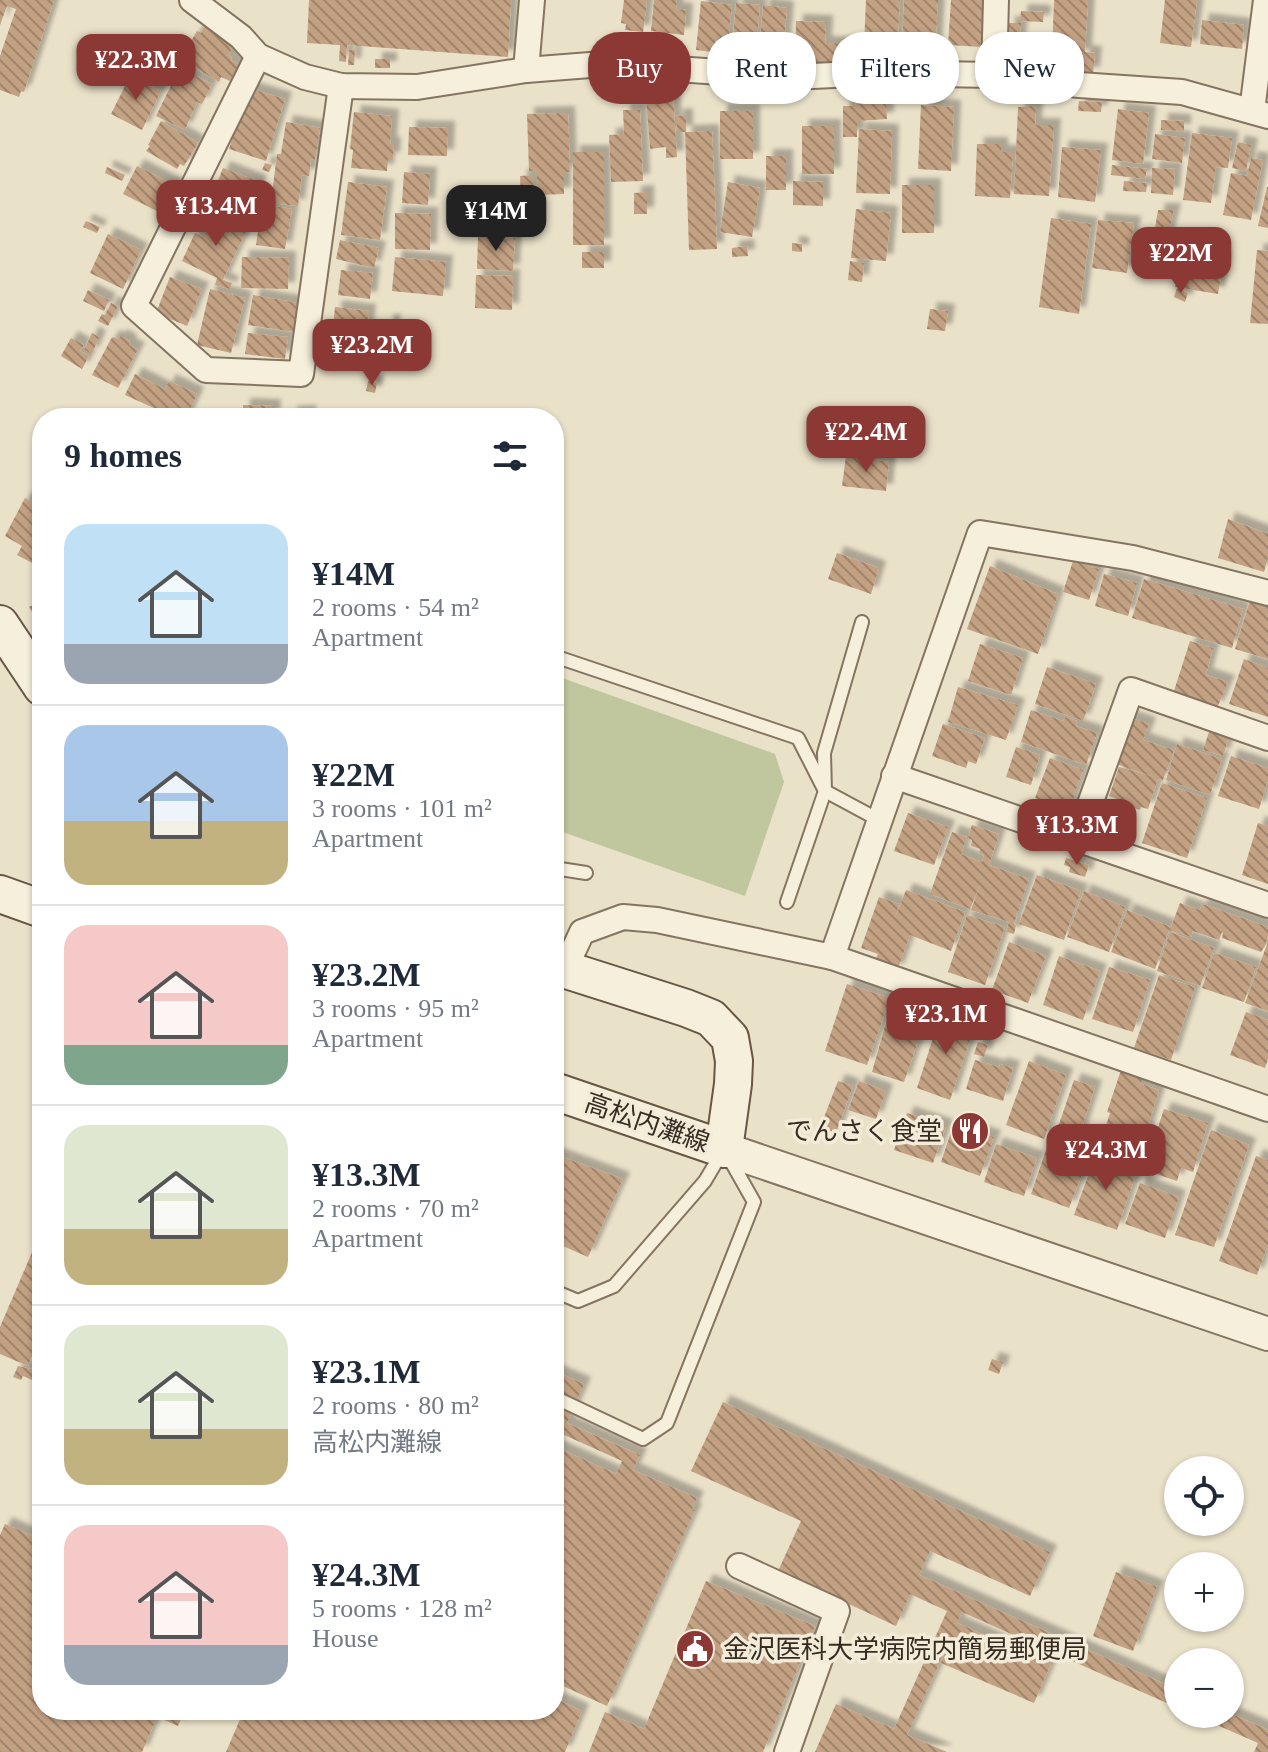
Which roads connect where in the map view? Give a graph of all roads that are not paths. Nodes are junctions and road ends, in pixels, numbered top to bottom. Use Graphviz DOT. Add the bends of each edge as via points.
graph roads {
  1 [pos="192,0"];
  2 [pos="532,0"];
  3 [pos="996,0"];
  4 [pos="1266,0"];
  5 [pos="995,32"];
  6 [pos="258,56"];
  7 [pos="526,70"];
  8 [pos="975,75"];
  9 [pos="1084,85"];
  10 [pos="341,86"];
  11 [pos="1260,113"];
  12 [pos="1268,593"];
  13 [pos="862,622"];
  14 [pos="0,624"];
  15 [pos="564,659"];
  16 [pos="32,672"];
  17 [pos="1268,738"];
  18 [pos="894,776"];
  19 [pos="825,791"];
  20 [pos="879,820"];
  21 [pos="1077,840"];
  22 [pos="564,870"];
  23 [pos="586,873"];
  24 [pos="0,894"];
  25 [pos="787,902"];
  26 [pos="32,905"];
  27 [pos="1268,905"];
  28 [pos="832,957"];
  29 [pos="564,961"];
  30 [pos="564,968"];
  31 [pos="564,1094"];
  32 [pos="1268,1109"];
  33 [pos="724,1149"];
  34 [pos="564,1295"];
  35 [pos="1268,1334"];
  36 [pos="564,1402"];
  37 [pos="739,1566"];
  38 [pos="787,1752"];
  1 -- 6 [label="street"];
  2 -- 7 [label="street"];
  3 -- 5 [label="street"];
  4 -- 11 [label="street"];
  6 -- 10 [label="street"];
  6 -- 10 [label="street" via="134,306 206,370 301,374"];
  7 -- 8 [label="street" via="603,64 792,77"];
  7 -- 10 [label="street" via="417,87"];
  9 -- 11 [label="street" via="1182,92"];
  12 -- 18 [label="street" via="1133,558 980,533"];
  13 -- 19 [label="lane" via="824,753"];
  14 -- 16 [label="main road"];
  15 -- 19 [label="lane" via="798,738"];
  17 -- 21 [label="street" via="1131,690"];
  18 -- 20 [label="street"];
  18 -- 21 [label="street"];
  19 -- 20 [label="lane"];
  19 -- 25 [label="lane"];
  20 -- 28 [label="street"];
  21 -- 27 [label="street"];
  22 -- 23 [label="lane"];
  24 -- 26 [label="main road"];
  28 -- 29 [label="street" via="623,917 582,932"];
  28 -- 32 [label="street"];
  30 -- 33 [label="main road, 高松内灘線" via="711,1018 730,1038 733,1084"];
  31 -- 33 [label="main road, 高松内灘線"];
  33 -- 34 [label="lane" via="705,1181 614,1286 578,1301"];
  33 -- 35 [label="street"];
  33 -- 36 [label="lane" via="754,1202 667,1423 643,1439"];
  37 -- 38 [label="street" via="837,1611"];
}
